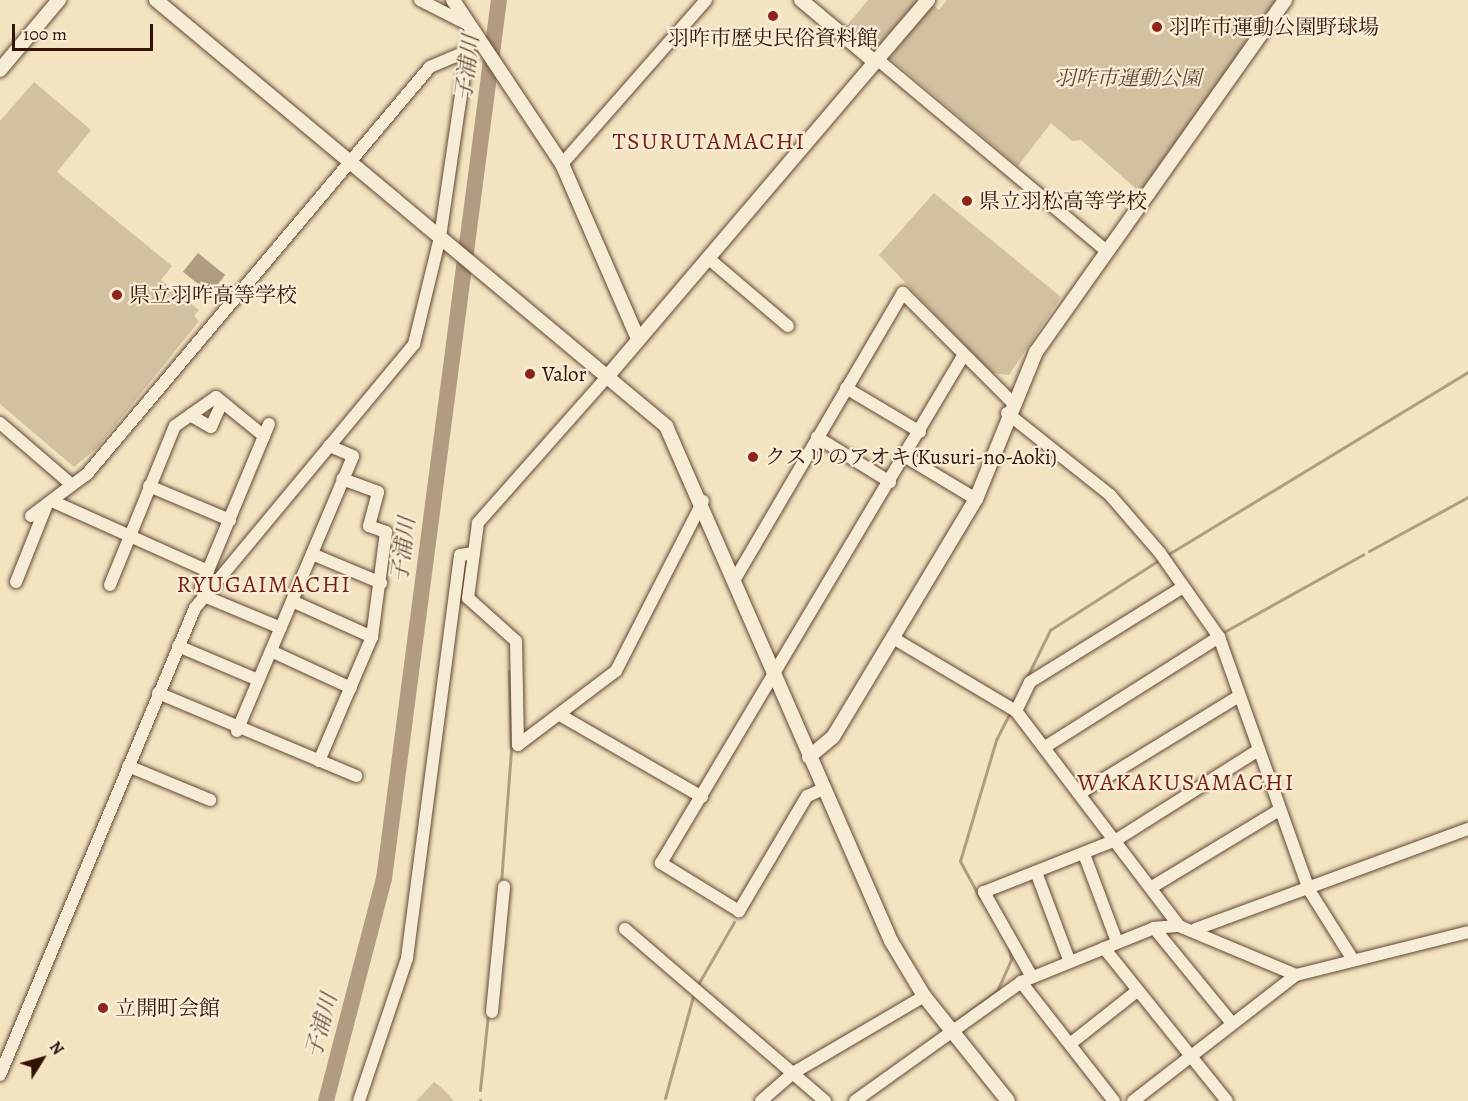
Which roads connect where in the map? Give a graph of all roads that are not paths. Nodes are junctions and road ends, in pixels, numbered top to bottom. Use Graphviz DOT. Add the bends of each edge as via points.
graph roads {
  1 [pos="59,0"];
  2 [pos="420,0"];
  3 [pos="453,0"];
  4 [pos="706,0"];
  5 [pos="801,0"];
  6 [pos="928,0"];
  7 [pos="1285,0"];
  8 [pos="164,2"];
  9 [pos="471,26"];
  10 [pos="463,53"];
  11 [pos="876,60"];
  12 [pos="0,70"];
  13 [pos="562,164"];
  14 [pos="352,165"];
  15 [pos="443,240"];
  16 [pos="1107,251"];
  17 [pos="708,258"];
  18 [pos="788,326"];
  19 [pos="638,339"];
  20 [pos="963,356"];
  21 [pos="607,377"];
  22 [pos="846,388"];
  23 [pos="222,402"];
  24 [pos="1009,408"];
  25 [pos="190,415"];
  26 [pos="0,423"];
  27 [pos="920,432"];
  28 [pos="817,437"];
  29 [pos="330,446"];
  30 [pos="906,457"];
  31 [pos="342,479"];
  32 [pos="890,482"];
  33 [pos="72,485"];
  34 [pos="149,486"];
  35 [pos="976,499"];
  36 [pos="703,501"];
  37 [pos="50,502"];
  38 [pos="31,516"];
  39 [pos="230,520"];
  40 [pos="129,536"];
  41 [pos="474,553"];
  42 [pos="312,554"];
  43 [pos="208,571"];
  44 [pos="735,579"];
  45 [pos="16,582"];
  46 [pos="381,583"];
  47 [pos="110,585"];
  48 [pos="1183,587"];
  49 [pos="204,596"];
  50 [pos="292,601"];
  51 [pos="280,628"];
  52 [pos="372,637"];
  53 [pos="893,638"];
  54 [pos="1219,638"];
  55 [pos="178,646"];
  56 [pos="271,651"];
  57 [pos="775,676"];
  58 [pos="258,680"];
  59 [pos="351,688"];
  60 [pos="158,693"];
  61 [pos="1239,696"];
  62 [pos="1016,711"];
  63 [pos="560,715"];
  64 [pos="238,729"];
  65 [pos="1045,747"];
  66 [pos="1257,751"];
  67 [pos="809,757"];
  68 [pos="320,761"];
  69 [pos="128,766"];
  70 [pos="356,776"];
  71 [pos="822,789"];
  72 [pos="1079,794"];
  73 [pos="702,797"];
  74 [pos="210,800"];
  75 [pos="1279,810"];
  76 [pos="1468,829"];
  77 [pos="1116,840"];
  78 [pos="1084,854"];
  79 [pos="1036,872"];
  80 [pos="504,887"];
  81 [pos="1152,887"];
  82 [pos="1309,890"];
  83 [pos="1179,926"];
  84 [pos="1154,928"];
  85 [pos="625,929"];
  86 [pos="1196,929"];
  87 [pos="1468,932"];
  88 [pos="1117,942"];
  89 [pos="1104,948"];
  90 [pos="1069,960"];
  91 [pos="1353,960"];
  92 [pos="1296,975"];
  93 [pos="1026,980"];
  94 [pos="1137,991"];
  95 [pos="924,996"];
  96 [pos="492,1012"];
  97 [pos="1231,1022"];
  98 [pos="952,1032"];
  99 [pos="1070,1044"];
  100 [pos="1189,1056"];
  101 [pos="793,1072"];
  102 [pos="0,1074"];
  103 [pos="359,1101"];
  104 [pos="761,1101"];
  105 [pos="825,1101"];
  106 [pos="855,1101"];
  107 [pos="1008,1101"];
  108 [pos="1114,1101"];
  109 [pos="1133,1101"];
  110 [pos="1227,1101"];
  1 -- 12 [label="street"];
  2 -- 9 [label="street"];
  3 -- 9 [label="street"];
  4 -- 13 [label="street"];
  5 -- 11 [label="street"];
  6 -- 11 [label="street"];
  7 -- 16 [label="street"];
  8 -- 14 [label="street"];
  9 -- 10 [label="street"];
  9 -- 13 [label="street"];
  10 -- 14 [label="street" via="430,67"];
  10 -- 15 [label="street"];
  11 -- 16 [label="street"];
  11 -- 17 [label="street"];
  13 -- 19 [label="street"];
  14 -- 15 [label="street"];
  14 -- 33 [label="street" via="106,458"];
  15 -- 21 [label="street"];
  15 -- 29 [label="street" via="414,344"];
  16 -- 24 [label="street" via="1036,352"];
  17 -- 18 [label="street"];
  17 -- 19 [label="street"];
  19 -- 21 [label="street"];
  20 -- 22 [label="street" via="903,293"];
  20 -- 24 [label="street"];
  20 -- 27 [label="street"];
  21 -- 36 [label="street" via="666,426"];
  21 -- 41 [label="street" via="484,515"];
  22 -- 27 [label="street"];
  22 -- 28 [label="street"];
  23 -- 25 [label="street" via="216,397"];
  23 -- 25 [label="street" via="211,427"];
  23 -- 39 [label="street" via="267,430"];
  24 -- 35 [label="street"];
  24 -- 48 [label="street" via="1110,495"];
  25 -- 34 [label="street" via="175,426"];
  26 -- 33 [label="street"];
  27 -- 30 [label="street"];
  28 -- 32 [label="street"];
  28 -- 44 [label="street"];
  29 -- 31 [label="street" via="353,456"];
  29 -- 49 [label="street"];
  30 -- 32 [label="street"];
  30 -- 35 [label="street"];
  31 -- 42 [label="street"];
  31 -- 46 [label="street" via="378,492 369,526 386,532"];
  32 -- 57 [label="street"];
  33 -- 37 [label="street"];
  34 -- 39 [label="street"];
  34 -- 40 [label="street"];
  35 -- 53 [label="street"];
  36 -- 44 [label="street"];
  36 -- 63 [label="street" via="616,671"];
  37 -- 38 [label="street"];
  37 -- 40 [label="street"];
  37 -- 45 [label="street"];
  39 -- 43 [label="street"];
  40 -- 43 [label="street"];
  40 -- 47 [label="street"];
  41 -- 63 [label="street" via="468,598 516,641 518,745"];
  41 -- 103 [label="street" via="460,555 407,958"];
  42 -- 46 [label="street"];
  42 -- 50 [label="street"];
  43 -- 49 [label="street" via="201,587"];
  44 -- 57 [label="street"];
  46 -- 52 [label="street"];
  48 -- 54 [label="street"];
  48 -- 62 [label="street" via="1030,682"];
  49 -- 51 [label="street"];
  49 -- 55 [label="street"];
  50 -- 51 [label="street"];
  50 -- 52 [label="street"];
  51 -- 56 [label="street"];
  52 -- 59 [label="street"];
  53 -- 62 [label="street"];
  53 -- 67 [label="street" via="833,737"];
  54 -- 61 [label="street"];
  54 -- 65 [label="street"];
  55 -- 58 [label="street"];
  55 -- 60 [label="street"];
  56 -- 58 [label="street"];
  56 -- 59 [label="street"];
  57 -- 67 [label="street"];
  57 -- 73 [label="street"];
  58 -- 64 [label="street"];
  59 -- 68 [label="street"];
  60 -- 64 [label="street"];
  60 -- 69 [label="street"];
  61 -- 66 [label="street"];
  61 -- 72 [label="street"];
  62 -- 65 [label="street"];
  63 -- 73 [label="street"];
  64 -- 68 [label="street"];
  65 -- 72 [label="street"];
  66 -- 75 [label="street"];
  66 -- 77 [label="street"];
  67 -- 71 [label="street"];
  68 -- 70 [label="street"];
  69 -- 74 [label="street"];
  69 -- 102 [label="street"];
  71 -- 73 [label="street" via="807,796 740,911 661,863"];
  71 -- 95 [label="street" via="891,941"];
  72 -- 77 [label="street"];
  75 -- 81 [label="street"];
  75 -- 82 [label="street"];
  76 -- 82 [label="street"];
  77 -- 78 [label="street"];
  77 -- 81 [label="street"];
  78 -- 79 [label="street"];
  78 -- 88 [label="street"];
  79 -- 90 [label="street"];
  79 -- 93 [label="street" via="984,892"];
  80 -- 96 [label="street"];
  81 -- 83 [label="street"];
  82 -- 86 [label="street"];
  82 -- 91 [label="street"];
  83 -- 84 [label="street"];
  83 -- 86 [label="street"];
  84 -- 88 [label="street"];
  84 -- 97 [label="street"];
  85 -- 101 [label="street"];
  86 -- 92 [label="street"];
  87 -- 91 [label="street"];
  88 -- 89 [label="street"];
  89 -- 90 [label="street"];
  89 -- 94 [label="street"];
  90 -- 93 [label="street"];
  91 -- 92 [label="street"];
  92 -- 97 [label="street"];
  93 -- 98 [label="street"];
  93 -- 99 [label="street"];
  94 -- 99 [label="street"];
  94 -- 100 [label="street"];
  95 -- 98 [label="street"];
  95 -- 101 [label="street"];
  97 -- 100 [label="street"];
  98 -- 106 [label="street"];
  98 -- 107 [label="street"];
  99 -- 108 [label="street"];
  100 -- 109 [label="street"];
  100 -- 110 [label="street"];
  101 -- 104 [label="street"];
  101 -- 105 [label="street"];
}
